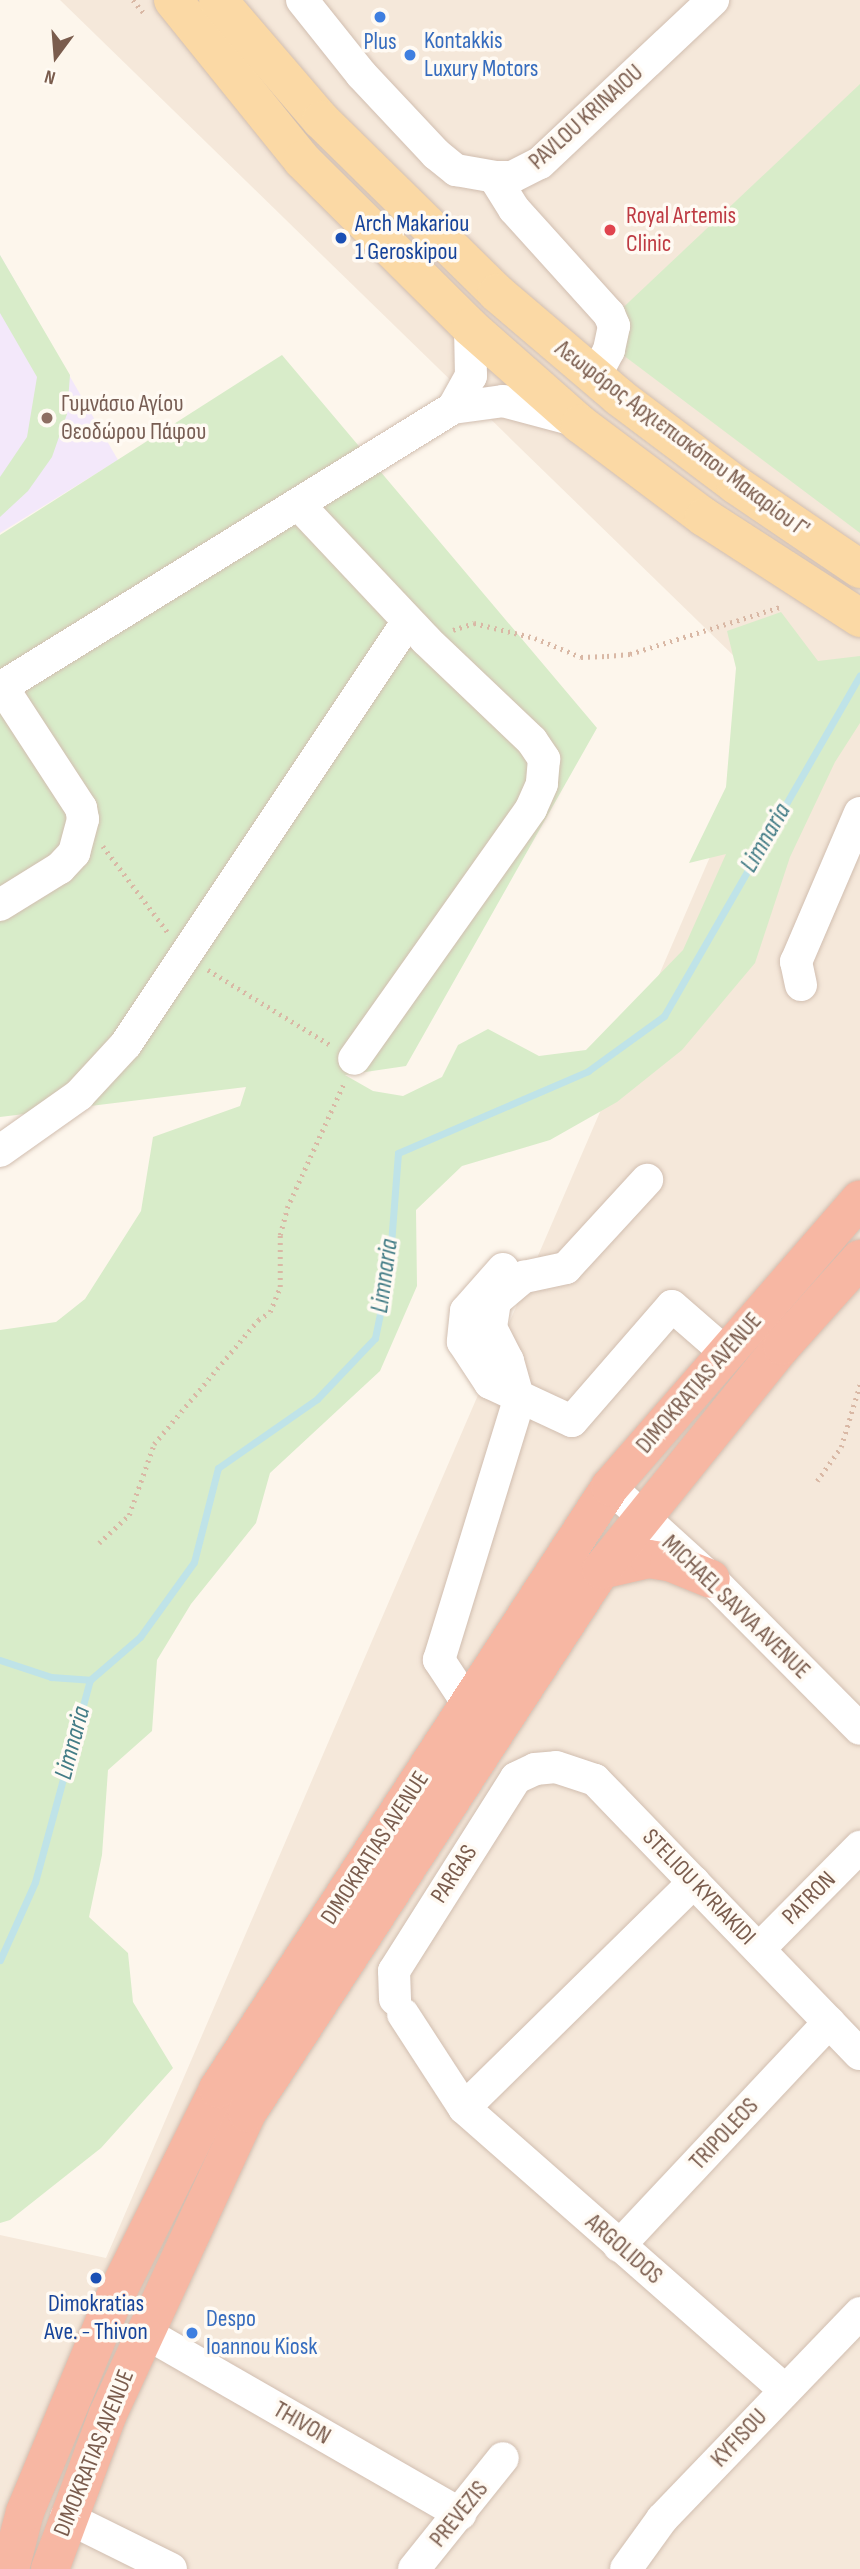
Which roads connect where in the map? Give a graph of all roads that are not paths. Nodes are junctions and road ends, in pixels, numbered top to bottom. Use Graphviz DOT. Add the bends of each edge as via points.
graph roads {
  1 [pos="173,0"];
  2 [pos="218,0"];
  3 [pos="302,0"];
  4 [pos="713,0"];
  5 [pos="494,177"];
  6 [pos="470,327"];
  7 [pos="595,376"];
  8 [pos="453,408"];
  9 [pos="580,424"];
  10 [pos="299,505"];
  11 [pos="860,569"];
  12 [pos="860,618"];
  13 [pos="417,631"];
  14 [pos="1,687"];
  15 [pos="860,813"];
  16 [pos="0,905"];
  17 [pos="801,985"];
  18 [pos="354,1059"];
  19 [pos="0,1151"];
  20 [pos="647,1180"];
  21 [pos="860,1199"];
  22 [pos="562,1251"];
  23 [pos="860,1259"];
  24 [pos="726,1353"];
  25 [pos="519,1400"];
  26 [pos="610,1487"];
  27 [pos="643,1518"];
  28 [pos="601,1570"];
  29 [pos="710,1579"];
  30 [pos="468,1704"];
  31 [pos="860,1729"];
  32 [pos="516,1778"];
  33 [pos="860,1847"];
  34 [pos="694,1882"];
  35 [pos="759,1949"];
  36 [pos="397,1995"];
  37 [pos="829,2022"];
  38 [pos="860,2054"];
  39 [pos="464,2108"];
  40 [pos="619,2246"];
  41 [pos="860,2313"];
  42 [pos="144,2332"];
  43 [pos="784,2389"];
  44 [pos="503,2458"];
  45 [pos="460,2514"];
  46 [pos="66,2517"];
  47 [pos="10,2569"];
  48 [pos="50,2569"];
  49 [pos="172,2569"];
  50 [pos="414,2569"];
  51 [pos="626,2569"];
  1 -- 6 [label="main road, Λεωφόρος Αρχιεπισκόπου Μακαρίου Γ'" via="302,160"];
  2 -- 7 [label="main road, Λεωφόρος Αρχιεπισκόπου Μακαρίου Γ'" via="398,201"];
  3 -- 5 [label="street, PAVLOU KRINAIOU" via="436,154 456,170"];
  4 -- 5 [label="street, PAVLOU KRINAIOU" via="540,163 512,177"];
  5 -- 7 [label="street" via="514,209 609,314 614,326 609,350"];
  6 -- 8 [label="street" via="471,376"];
  6 -- 9 [label="main road, Λεωφόρος Αρχιεπισκόπου Μακαρίου Γ'"];
  7 -- 11 [label="main road, Λεωφόρος Αρχιεπισκόπου Μακαρίου Γ'" via="736,485"];
  8 -- 9 [label="street" via="484,401 523,403"];
  8 -- 10 [label="street"];
  9 -- 12 [label="main road, Λεωφόρος Αρχιεπισκόπου Μακαρίου Γ'" via="704,517"];
  10 -- 13 [label="street"];
  10 -- 14 [label="street"];
  13 -- 18 [label="street" via="533,741 544,759 544,770 531,809"];
  13 -- 19 [label="street" via="126,1044 79,1094"];
  14 -- 16 [label="street" via="81,808 83,819 74,853 60,868"];
  15 -- 17 [label="street" via="796,962"];
  20 -- 25 [label="street" via="566,1268 524,1277 495,1301 491,1327 508,1361"];
  21 -- 24 [label="highway, DIMOKRATIAS AVENUE"];
  22 -- 25 [label="street" via="522,1257 492,1277 466,1311 463,1342 490,1383"];
  23 -- 27 [label="highway, DIMOKRATIAS AVENUE" via="782,1346"];
  24 -- 25 [label="street" via="672,1306 572,1421"];
  24 -- 26 [label="highway, DIMOKRATIAS AVENUE"];
  25 -- 30 [label="street" via="439,1660"];
  26 -- 27 [label="street, MICHAEL SAVVA AVENUE"];
  26 -- 30 [label="highway, DIMOKRATIAS AVENUE"];
  27 -- 28 [label="highway, DIMOKRATIAS AVENUE"];
  27 -- 29 [label="street, MICHAEL SAVVA AVENUE"];
  28 -- 29 [label="highway" via="649,1559"];
  28 -- 42 [label="highway, DIMOKRATIAS AVENUE" via="247,2113"];
  29 -- 31 [label="street, MICHAEL SAVVA AVENUE"];
  30 -- 47 [label="highway, DIMOKRATIAS AVENUE" via="218,2090 111,2305 25,2512"];
  32 -- 34 [label="street, STELIOU KYRIAKIDI" via="536,1769 556,1768 595,1780"];
  32 -- 36 [label="street, PARGAS"];
  33 -- 35 [label="street, PATRON"];
  34 -- 35 [label="street, STELIOU KYRIAKIDI"];
  34 -- 39 [label="street"];
  35 -- 37 [label="street, STELIOU KYRIAKIDI"];
  36 -- 39 [label="street, ARGOLIDOS"];
  37 -- 38 [label="street, STELIOU KYRIAKIDI"];
  37 -- 40 [label="street, TRIPOLEOS"];
  39 -- 40 [label="street, ARGOLIDOS"];
  40 -- 43 [label="street, ARGOLIDOS"];
  41 -- 43 [label="street, KYFISOU"];
  42 -- 45 [label="street, THIVON"];
  42 -- 46 [label="highway, DIMOKRATIAS AVENUE"];
  43 -- 51 [label="street, KYFISOU" via="662,2519"];
  44 -- 45 [label="street, PREVEZIS"];
  45 -- 50 [label="street, PREVEZIS"];
  46 -- 48 [label="highway, DIMOKRATIAS AVENUE"];
  46 -- 49 [label="street"];
}
